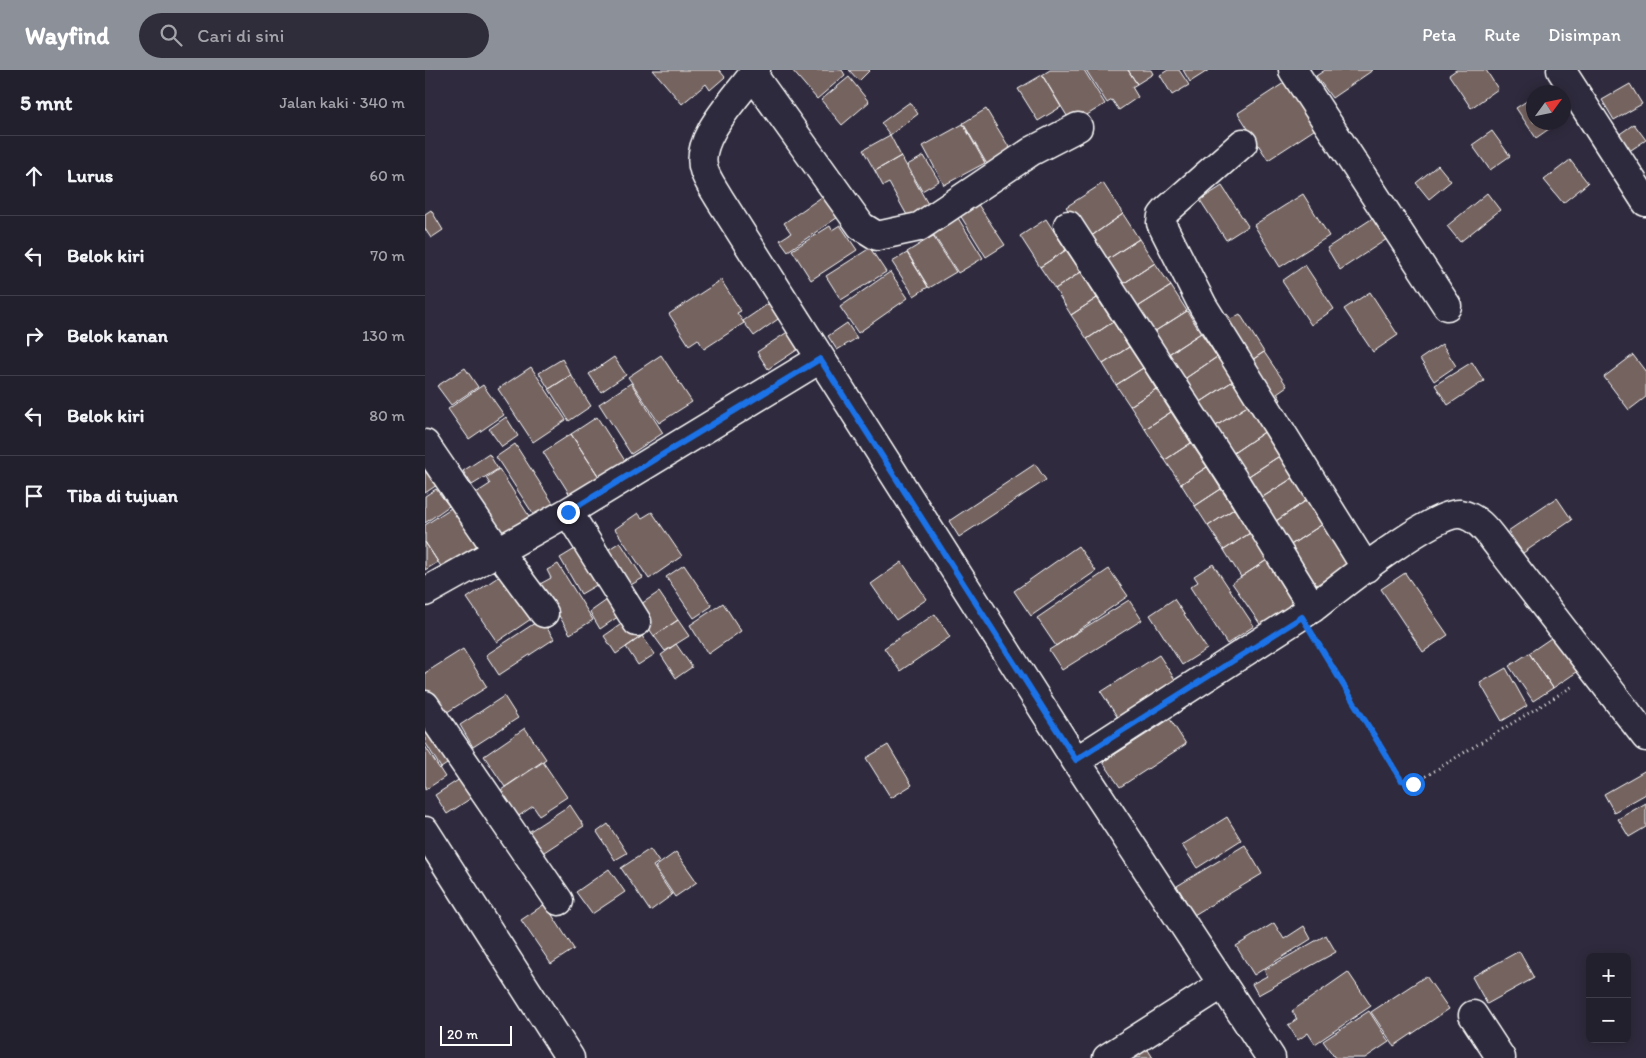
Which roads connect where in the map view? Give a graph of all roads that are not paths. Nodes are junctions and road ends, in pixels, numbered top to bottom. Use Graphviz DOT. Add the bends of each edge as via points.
graph roads {
  1 [pos="1293,70"];
  2 [pos="1561,70"];
  3 [pos="755,72"];
  4 [pos="1079,127"];
  5 [pos="1243,143"];
  6 [pos="1646,202"];
  7 [pos="1068,225"];
  8 [pos="1447,306"];
  9 [pos="820,359"];
  10 [pos="425,444"];
  11 [pos="568,512"];
  12 [pos="498,551"];
  13 [pos="1366,568"];
  14 [pos="425,592"];
  15 [pos="1307,612"];
  16 [pos="544,613"];
  17 [pos="637,622"];
  18 [pos="425,705"];
  19 [pos="1646,737"];
  20 [pos="1076,760"];
  21 [pos="425,831"];
  22 [pos="559,901"];
  23 [pos="1223,984"];
  24 [pos="1473,1015"];
  25 [pos="570,1058"];
  26 [pos="1107,1058"];
  27 [pos="1271,1058"];
  28 [pos="1501,1058"];
  1 -- 8 [label="street"];
  2 -- 6 [label="street"];
  3 -- 4 [label="street" via="861,226 877,236 919,227 1032,151"];
  3 -- 9 [label="street" via="710,132 703,151 703,169"];
  5 -- 13 [label="street" via="1167,210 1161,223 1203,306"];
  7 -- 15 [label="street"];
  9 -- 11 [label="street"];
  9 -- 20 [label="street"];
  10 -- 12 [label="street"];
  11 -- 12 [label="street"];
  11 -- 17 [label="street"];
  12 -- 14 [label="street"];
  12 -- 16 [label="street"];
  13 -- 15 [label="street"];
  13 -- 19 [label="street" via="1438,519 1458,514 1472,518 1484,527"];
  15 -- 20 [label="street"];
  18 -- 22 [label="street"];
  20 -- 23 [label="street"];
  21 -- 25 [label="street"];
  23 -- 26 [label="street"];
  23 -- 27 [label="street"];
  24 -- 28 [label="street"];
}
